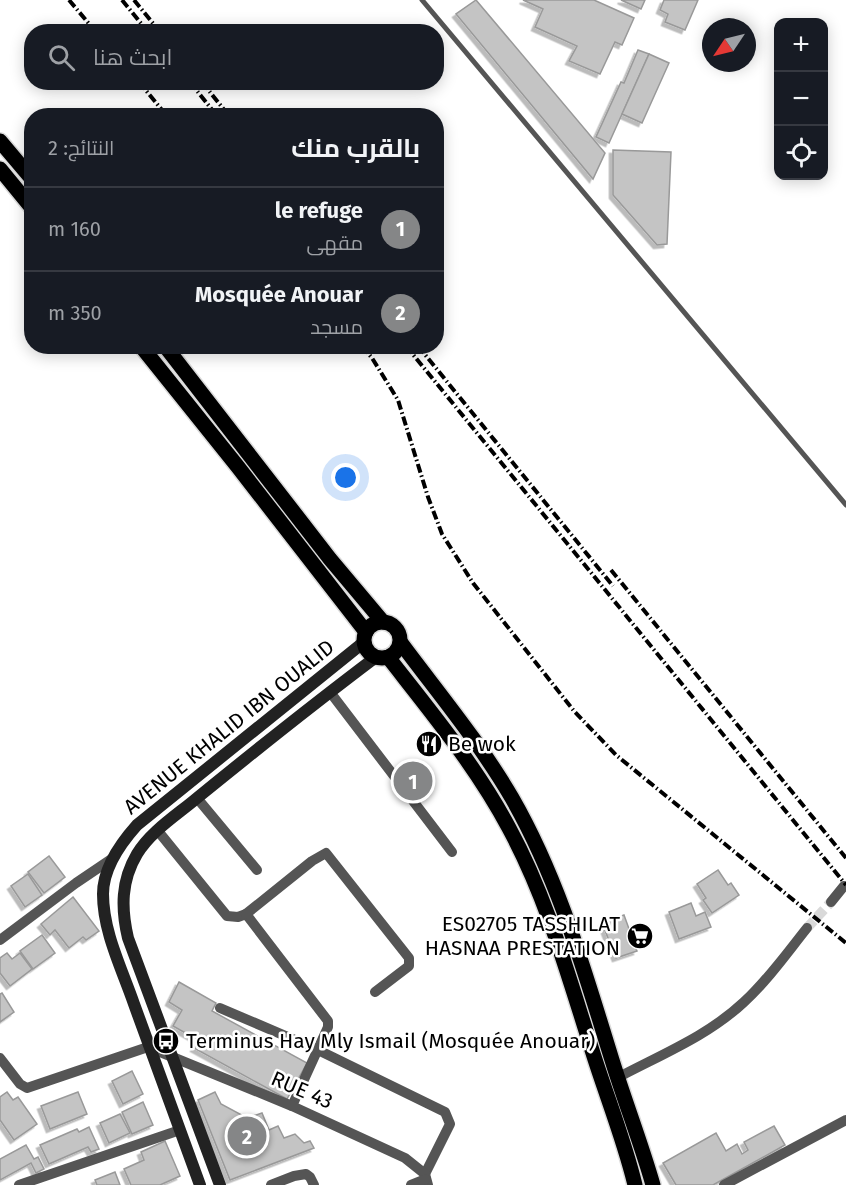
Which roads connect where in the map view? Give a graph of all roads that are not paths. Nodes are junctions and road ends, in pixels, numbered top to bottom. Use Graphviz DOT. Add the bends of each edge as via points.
graph roads {
  1 [pos="422,0"];
  2 [pos="442,24"];
  3 [pos="444,26"];
  4 [pos="0,141"];
  5 [pos="0,169"];
  6 [pos="24,170"];
  7 [pos="24,198"];
  8 [pos="147,354"];
  9 [pos="171,354"];
  10 [pos="846,505"];
  11 [pos="383,622"];
  12 [pos="365,637"];
  13 [pos="400,644"];
  14 [pos="382,657"];
  15 [pos="330,692"];
  16 [pos="197,798"];
  17 [pos="158,831"];
  18 [pos="452,852"];
  19 [pos="113,858"];
  20 [pos="257,870"];
  21 [pos="844,886"];
  22 [pos="831,902"];
  23 [pos="246,914"];
  24 [pos="807,928"];
  25 [pos="0,940"];
  26 [pos="375,992"];
  27 [pos="220,1008"];
  28 [pos="148,1047"];
  29 [pos="316,1049"];
  30 [pos="172,1056"];
  31 [pos="0,1058"];
  32 [pos="617,1078"];
  33 [pos="292,1106"];
  34 [pos="846,1120"];
  35 [pos="180,1130"];
  36 [pos="426,1180"];
  37 [pos="19,1185"];
  38 [pos="200,1185"];
  39 [pos="220,1185"];
  40 [pos="271,1185"];
  41 [pos="314,1185"];
  42 [pos="411,1185"];
  43 [pos="635,1185"];
  44 [pos="653,1185"];
  45 [pos="724,1185"];
  1 -- 2 [label="lane"];
  3 -- 10 [label="lane"];
  4 -- 6 [label="main road"];
  5 -- 7 [label="main road"];
  8 -- 12 [label="main road"];
  9 -- 11 [label="main road"];
  11 -- 12 [label="main road" via="371,626"];
  11 -- 13 [label="main road" via="395,627"];
  12 -- 14 [label="main road" via="368,651"];
  12 -- 19 [label="main road, AVENUE KHALID IBN OUALID" via="150,813 126,837"];
  13 -- 14 [label="main road" via="395,652"];
  13 -- 32 [label="main road" via="491,765 542,856 583,962"];
  14 -- 15 [label="main road, AVENUE KHALID IBN OUALID"];
  14 -- 43 [label="main road" via="456,744 510,828 545,904"];
  15 -- 16 [label="main road, AVENUE KHALID IBN OUALID"];
  15 -- 18 [label="street"];
  16 -- 17 [label="main road, AVENUE KHALID IBN OUALID"];
  16 -- 20 [label="street"];
  17 -- 23 [label="street" via="227,916"];
  17 -- 30 [label="main road, AVENUE KHALID IBN OUALID" via="136,855 122,898 128,938"];
  19 -- 25 [label="street"];
  19 -- 28 [label="main road, AVENUE KHALID IBN OUALID" via="105,879 104,912"];
  21 -- 22 [label="street"];
  23 -- 26 [label="street" via="326,853 409,958 409,966"];
  23 -- 29 [label="street" via="328,1021"];
  24 -- 32 [label="street" via="760,986 727,1016 704,1033"];
  27 -- 29 [label="street"];
  28 -- 30 [label="street, RUE 43"];
  28 -- 31 [label="street" via="27,1088"];
  28 -- 35 [label="main road, AVENUE KHALID IBN OUALID"];
  29 -- 33 [label="street"];
  29 -- 36 [label="street" via="445,1112 450,1124"];
  30 -- 33 [label="street, RUE 43"];
  30 -- 39 [label="main road, AVENUE KHALID IBN OUALID"];
  32 -- 44 [label="main road"];
  33 -- 36 [label="street, RUE 43" via="405,1158"];
  34 -- 45 [label="street"];
  35 -- 37 [label="street"];
  35 -- 38 [label="main road, AVENUE KHALID IBN OUALID"];
  36 -- 42 [label="street"];
  40 -- 41 [label="street" via="306,1174"];
}
